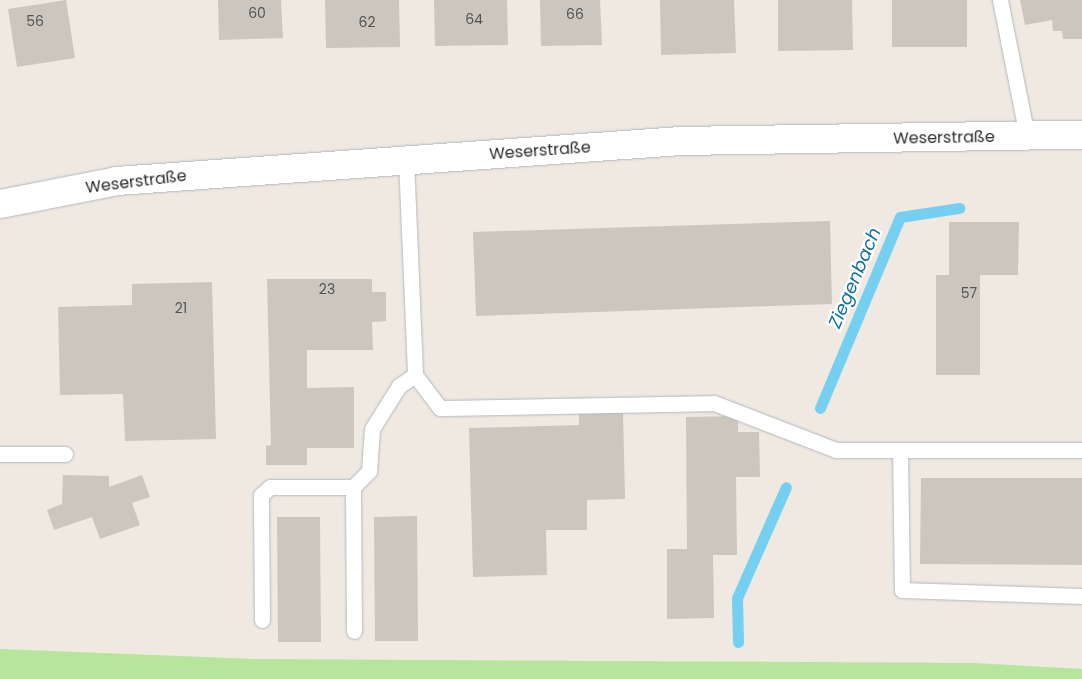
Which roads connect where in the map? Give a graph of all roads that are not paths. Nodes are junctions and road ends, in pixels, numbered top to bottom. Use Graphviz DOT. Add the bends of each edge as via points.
graph roads {
  1 [pos="1000,0"];
  2 [pos="1028,136"];
  3 [pos="1082,136"];
  4 [pos="406,159"];
  5 [pos="0,204"];
  6 [pos="414,375"];
  7 [pos="900,450"];
  8 [pos="1082,450"];
  9 [pos="0,454"];
  10 [pos="65,454"];
  11 [pos="353,487"];
  12 [pos="1082,596"];
  13 [pos="262,620"];
  14 [pos="354,631"];
  1 -- 2 [label="lane"];
  2 -- 3 [label="street, Weserstraße"];
  2 -- 4 [label="street, Weserstraße" via="680,141"];
  4 -- 5 [label="street, Weserstraße" via="117,181"];
  4 -- 6 [label="lane"];
  6 -- 7 [label="lane" via="440,408 714,403 836,450"];
  6 -- 11 [label="lane" via="399,386 372,429 369,471"];
  7 -- 8 [label="lane"];
  7 -- 12 [label="lane" via="902,590"];
  9 -- 10 [label="lane"];
  11 -- 13 [label="lane" via="270,487 261,494"];
  11 -- 14 [label="lane"];
}
